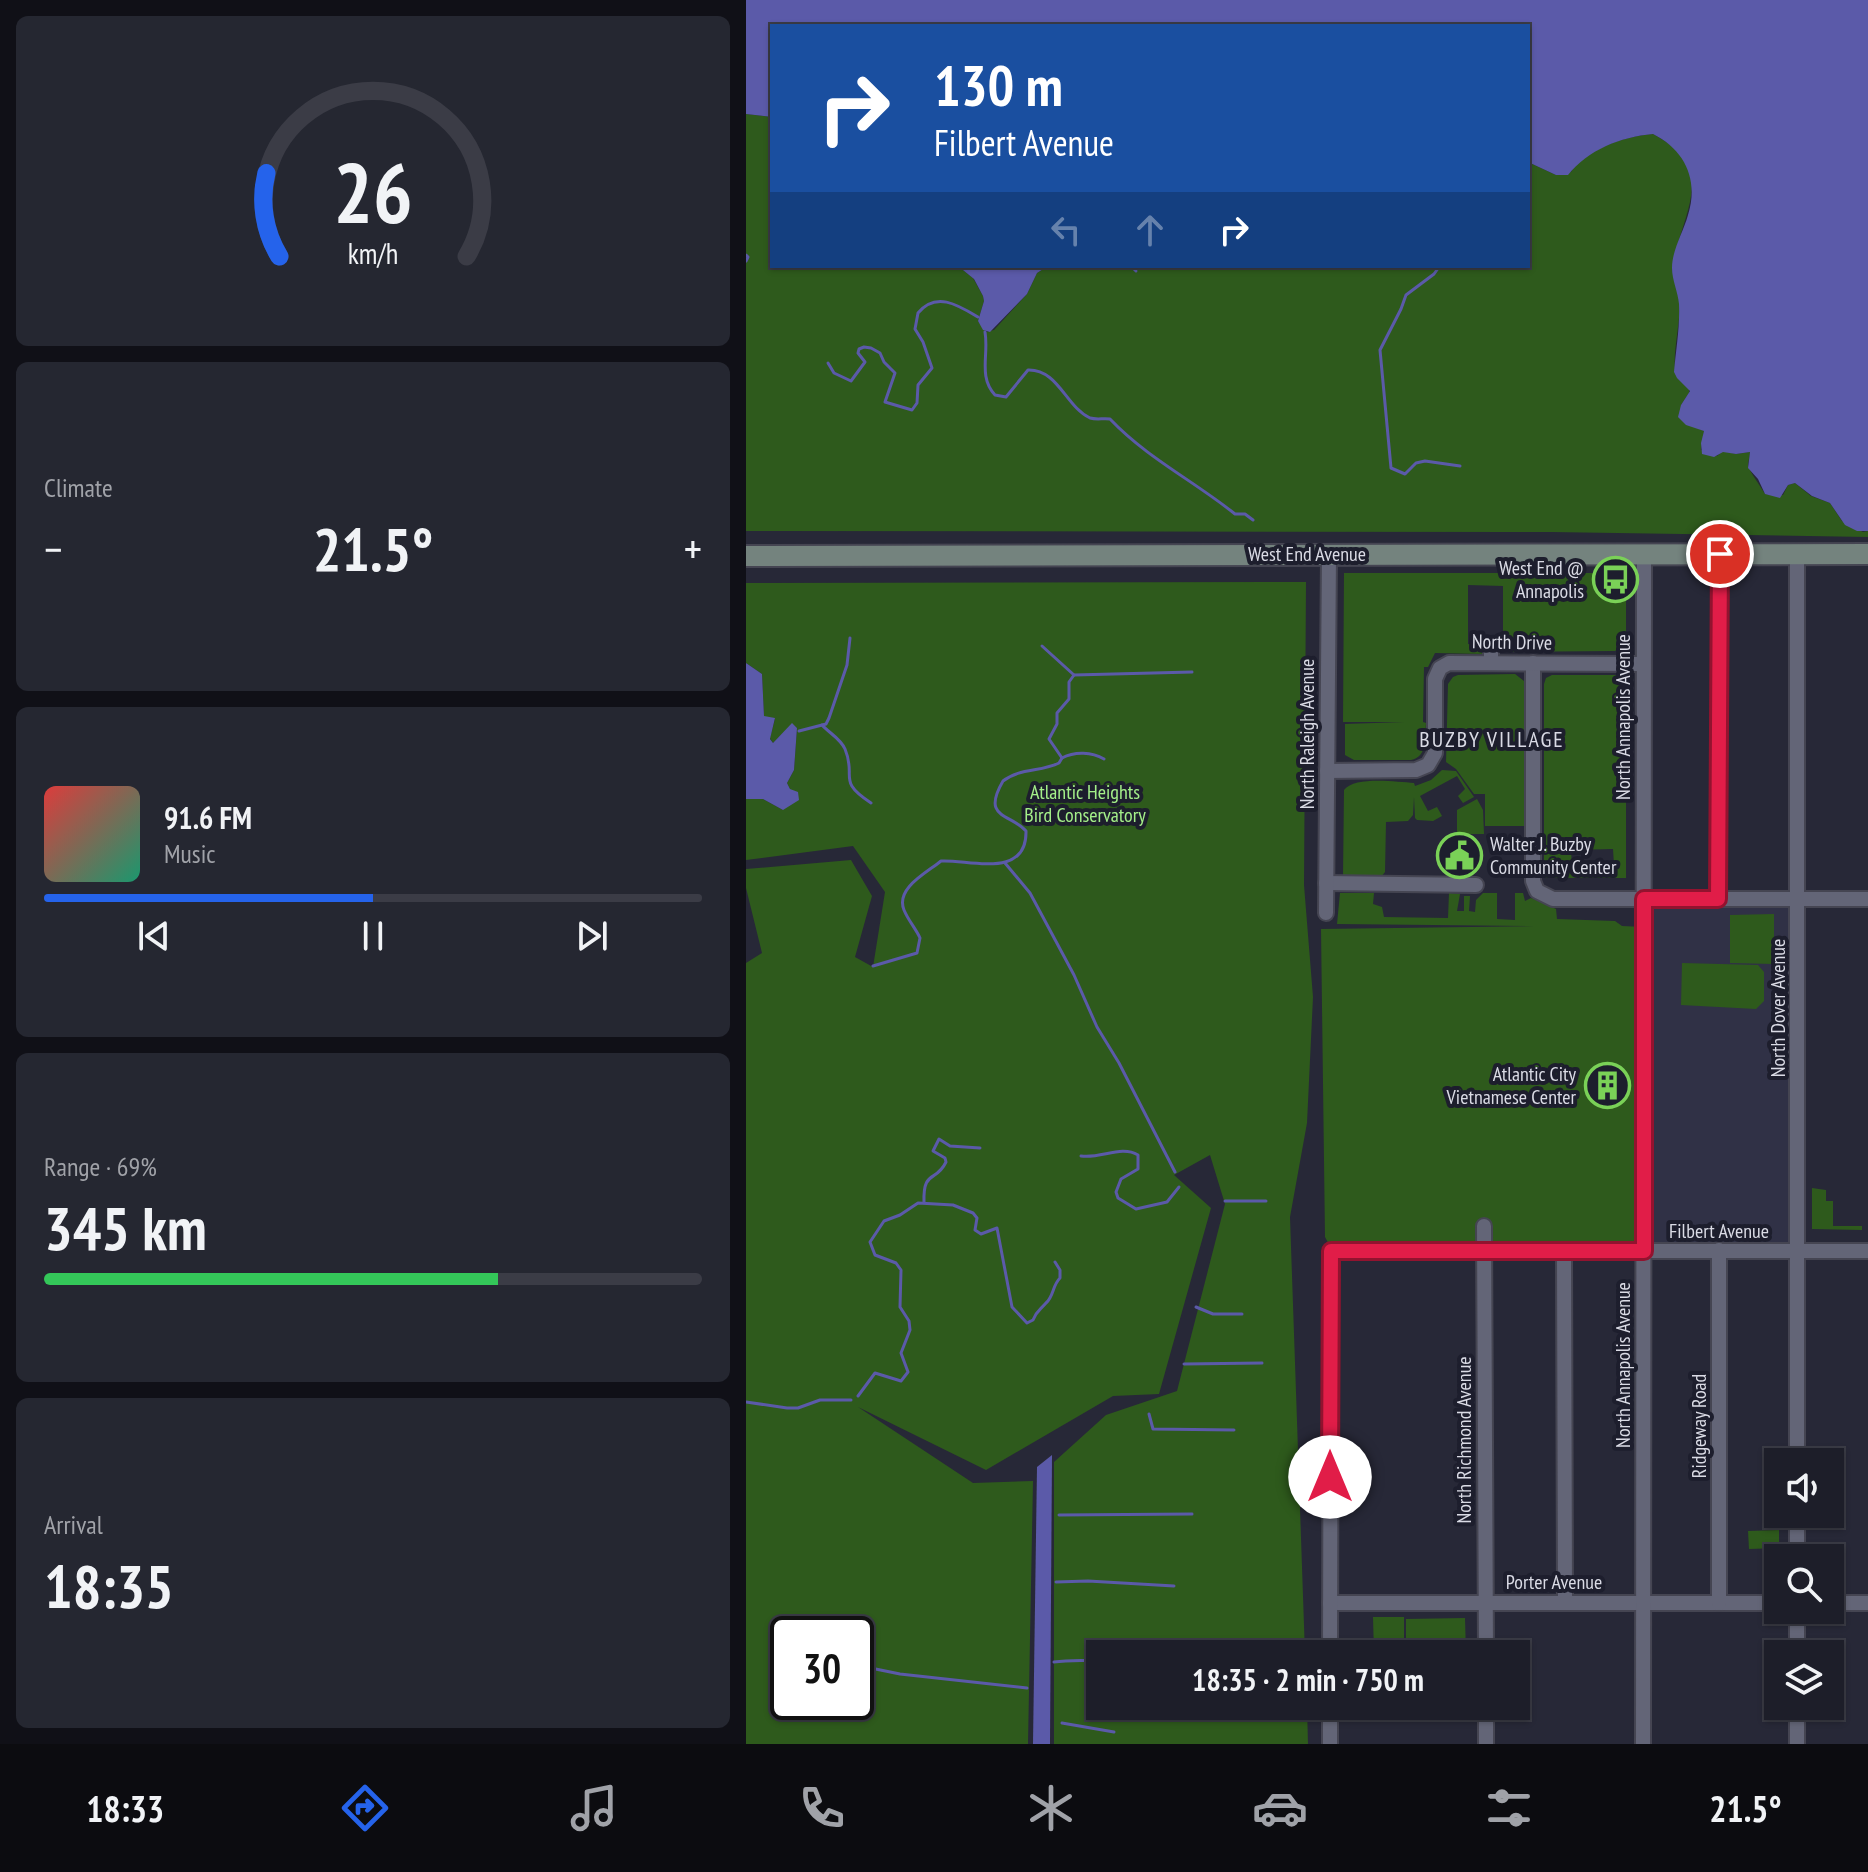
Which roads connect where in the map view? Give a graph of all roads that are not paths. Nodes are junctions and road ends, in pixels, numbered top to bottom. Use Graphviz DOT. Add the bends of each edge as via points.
graph roads {
  1 [pos="1644,554"];
  2 [pos="1720,554"];
  3 [pos="1797,554"];
  4 [pos="1868,554"];
  5 [pos="1329,555"];
  6 [pos="746,556"];
  7 [pos="1487,645"];
  8 [pos="1487,662"];
  9 [pos="1533,663"];
  10 [pos="1643,664"];
  11 [pos="1327,771"];
  12 [pos="1326,883"];
  13 [pos="1476,885"];
  14 [pos="1644,899"];
  15 [pos="1718,899"];
  16 [pos="1868,899"];
  17 [pos="1798,900"];
  18 [pos="1326,913"];
  19 [pos="1484,1226"];
  20 [pos="1719,1250"];
  21 [pos="1484,1251"];
  22 [pos="1564,1251"];
  23 [pos="1644,1251"];
  24 [pos="1797,1251"];
  25 [pos="1868,1251"];
  26 [pos="1797,1448"];
  27 [pos="1486,1602"];
  28 [pos="1565,1602"];
  29 [pos="1643,1602"];
  30 [pos="1330,1603"];
  31 [pos="1719,1603"];
  32 [pos="1764,1603"];
  33 [pos="1844,1603"];
  34 [pos="1868,1603"];
  35 [pos="1330,1640"];
  36 [pos="1486,1640"];
  37 [pos="1330,1720"];
  38 [pos="1486,1720"];
  39 [pos="1797,1720"];
  40 [pos="1330,1744"];
  41 [pos="1486,1744"];
  42 [pos="1643,1744"];
  43 [pos="1797,1744"];
  1 -- 2 [label="main road, West End Avenue"];
  1 -- 5 [label="main road, West End Avenue"];
  1 -- 10 [label="street, North Annapolis Avenue"];
  2 -- 3 [label="main road, West End Avenue"];
  2 -- 15 [label="street"];
  3 -- 4 [label="main road, West End Avenue"];
  3 -- 17 [label="street, North Dover Avenue"];
  5 -- 6 [label="main road, West End Avenue"];
  5 -- 11 [label="street, North Raleigh Avenue"];
  7 -- 8 [label="street"];
  8 -- 9 [label="street, North Drive"];
  8 -- 11 [label="street, North Drive" via="1449,663 1437,673 1435,753 1425,767"];
  9 -- 10 [label="street, North Drive"];
  9 -- 14 [label="street" via="1527,847 1534,884 1553,899"];
  10 -- 14 [label="street, North Annapolis Avenue"];
  11 -- 12 [label="street, North Raleigh Avenue"];
  12 -- 13 [label="street"];
  12 -- 18 [label="street, North Raleigh Avenue"];
  14 -- 15 [label="street"];
  14 -- 23 [label="street, North Annapolis Avenue"];
  15 -- 17 [label="street"];
  16 -- 17 [label="street"];
  17 -- 24 [label="street, North Dover Avenue"];
  19 -- 21 [label="street, North Richmond Avenue"];
  20 -- 23 [label="street, Filbert Avenue"];
  20 -- 24 [label="street, Filbert Avenue"];
  20 -- 31 [label="street, Ridgeway Road"];
  21 -- 22 [label="street, Filbert Avenue"];
  21 -- 27 [label="street, North Richmond Avenue"];
  21 -- 30 [label="street, Filbert Avenue" via="1331,1251"];
  22 -- 23 [label="street, Filbert Avenue"];
  22 -- 28 [label="street"];
  23 -- 29 [label="street, North Annapolis Avenue"];
  24 -- 25 [label="street, Filbert Avenue"];
  24 -- 26 [label="street, North Dover Avenue"];
  27 -- 28 [label="street, Porter Avenue"];
  27 -- 30 [label="street, Porter Avenue"];
  27 -- 36 [label="street, North Richmond Avenue"];
  28 -- 29 [label="street, Porter Avenue"];
  29 -- 31 [label="street, Porter Avenue"];
  29 -- 42 [label="street, North Annapolis Avenue"];
  30 -- 35 [label="street"];
  31 -- 32 [label="street, Porter Avenue"];
  33 -- 34 [label="street"];
  37 -- 40 [label="street"];
  38 -- 41 [label="street"];
  39 -- 43 [label="street"];
}
